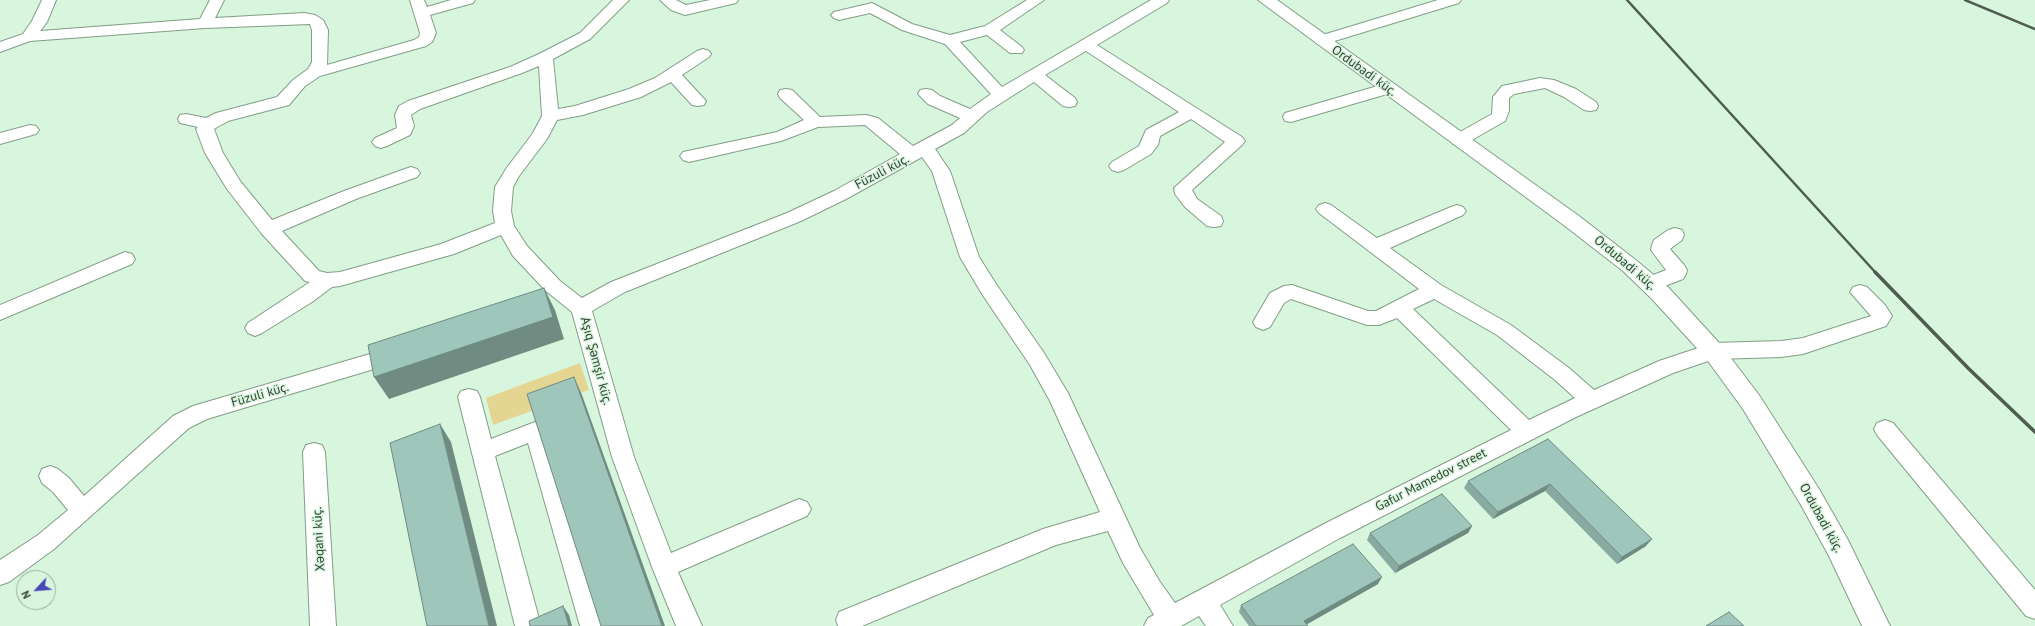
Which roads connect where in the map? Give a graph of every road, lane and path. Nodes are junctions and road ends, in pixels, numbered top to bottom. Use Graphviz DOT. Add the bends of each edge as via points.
graph roads {
  1 [pos="49,0"];
  2 [pos="217,0"];
  3 [pos="468,0"];
  4 [pos="622,0"];
  5 [pos="667,0"];
  6 [pos="731,0"];
  7 [pos="1038,0"];
  8 [pos="1162,0"];
  9 [pos="1266,0"];
  10 [pos="1454,0"];
  11 [pos="419,7"];
  12 [pos="839,16"];
  13 [pos="205,23"];
  14 [pos="990,29"];
  15 [pos="28,37"];
  16 [pos="950,40"];
  17 [pos="1322,40"];
  18 [pos="1087,45"];
  19 [pos="0,47"];
  20 [pos="1016,50"];
  21 [pos="703,54"];
  22 [pos="545,57"];
  23 [pos="315,72"];
  24 [pos="672,74"];
  25 [pos="1035,75"];
  26 [pos="1388,88"];
  27 [pos="786,94"];
  28 [pos="926,94"];
  29 [pos="1001,94"];
  30 [pos="698,101"];
  31 [pos="1069,102"];
  32 [pos="1590,106"];
  33 [pos="1192,112"];
  34 [pos="550,116"];
  35 [pos="973,117"];
  36 [pos="1291,117"];
  37 [pos="186,119"];
  38 [pos="816,122"];
  39 [pos="208,124"];
  40 [pos="30,130"];
  41 [pos="0,140"];
  42 [pos="1460,140"];
  43 [pos="381,142"];
  44 [pos="919,152"];
  45 [pos="689,156"];
  46 [pos="1118,166"];
  47 [pos="411,173"];
  48 [pos="1325,209"];
  49 [pos="1457,211"];
  50 [pos="1214,221"];
  51 [pos="505,226"];
  52 [pos="269,229"];
  53 [pos="1675,235"];
  54 [pos="1376,246"];
  55 [pos="125,259"];
  56 [pos="327,280"];
  57 [pos="1650,284"];
  58 [pos="1434,290"];
  59 [pos="1860,292"];
  60 [pos="574,303"];
  61 [pos="544,306"];
  62 [pos="1399,308"];
  63 [pos="0,313"];
  64 [pos="1262,322"];
  65 [pos="256,328"];
  66 [pos="416,348"];
  67 [pos="1712,351"];
  68 [pos="469,397"];
  69 [pos="1591,400"];
  70 [pos="1885,429"];
  71 [pos="1527,432"];
  72 [pos="483,451"];
  73 [pos="314,452"];
  74 [pos="50,476"];
  75 [pos="800,509"];
  76 [pos="83,512"];
  77 [pos="1114,519"];
  78 [pos="664,567"];
  79 [pos="0,574"];
  80 [pos="1202,601"];
  81 [pos="2035,608"];
  82 [pos="848,620"];
  83 [pos="1164,622"];
  84 [pos="318,624"];
  85 [pos="528,626"];
  86 [pos="593,626"];
  87 [pos="689,626"];
  88 [pos="1220,626"];
  89 [pos="1876,626"];
  1 -- 15 [label="street"];
  2 -- 13 [label="street"];
  3 -- 11 [label="street"];
  4 -- 22 [label="street" via="585,36"];
  5 -- 6 [label="street" via="676,8 685,10"];
  7 -- 14 [label="street"];
  8 -- 18 [label="street, Füzuli küç."];
  9 -- 17 [label="main road, Ordubadi küç."];
  10 -- 17 [label="street"];
  11 -- 23 [label="street" via="428,33 426,39 420,43"];
  12 -- 16 [label="street" via="872,8 907,27"];
  13 -- 15 [label="street"];
  13 -- 23 [label="street" via="304,18 315,20 318,23 320,38 320,62"];
  14 -- 16 [label="street"];
  14 -- 20 [label="street"];
  15 -- 19 [label="street"];
  16 -- 29 [label="street"];
  17 -- 26 [label="main road, Ordubadi küç."];
  18 -- 25 [label="street, Füzuli küç."];
  18 -- 33 [label="street"];
  21 -- 24 [label="street"];
  22 -- 34 [label="street, Aşıq Şəmşir küç."];
  22 -- 43 [label="street" via="516,70 414,105 403,115 406,126 404,131"];
  23 -- 39 [label="street" via="299,83 283,101 222,117"];
  24 -- 30 [label="street"];
  24 -- 34 [label="street" via="635,93 577,111"];
  25 -- 29 [label="street, Füzuli küç."];
  25 -- 31 [label="street"];
  26 -- 36 [label="street"];
  26 -- 42 [label="main road, Ordubadi küç."];
  27 -- 38 [label="street"];
  28 -- 35 [label="street"];
  29 -- 35 [label="street, Füzuli küç."];
  32 -- 42 [label="street" via="1548,83 1508,90 1501,97 1499,116"];
  33 -- 46 [label="street" via="1160,128 1152,134 1145,150"];
  33 -- 50 [label="street" via="1236,141 1183,188 1191,203"];
  34 -- 51 [label="street, Aşıq Şəmşir küç." via="541,135 504,187 502,199"];
  35 -- 44 [label="street, Füzuli küç."];
  37 -- 39 [label="street"];
  38 -- 44 [label="street" via="872,122"];
  38 -- 45 [label="street" via="780,136"];
  39 -- 52 [label="street" via="205,132 214,153 233,185"];
  40 -- 41 [label="street"];
  42 -- 57 [label="main road, Ordubadi küç." via="1578,225"];
  44 -- 60 [label="street, Füzuli küç." via="822,204"];
  44 -- 77 [label="street" via="941,171 970,257 1060,399"];
  47 -- 52 [label="street"];
  48 -- 54 [label="street"];
  49 -- 54 [label="street"];
  51 -- 56 [label="street" via="447,249 340,279"];
  51 -- 60 [label="street, Aşıq Şəmşir küç." via="520,251"];
  52 -- 56 [label="street" via="312,276"];
  53 -- 57 [label="street" via="1661,245 1660,250 1677,270 1676,274"];
  54 -- 58 [label="street"];
  55 -- 63 [label="street"];
  56 -- 65 [label="street"];
  57 -- 67 [label="main road, Ordubadi küç."];
  58 -- 62 [label="street"];
  58 -- 69 [label="street" via="1504,330 1562,374"];
  59 -- 67 [label="street, Gafur Mamedov street" via="1882,316 1879,321 1803,346"];
  60 -- 61 [label="street, Füzuli küç."];
  60 -- 78 [label="street, Aşıq Şəmşir küç." via="623,457"];
  62 -- 64 [label="street" via="1379,318 1367,318 1292,292 1284,292 1277,298"];
  62 -- 71 [label="street"];
  66 -- 76 [label="street, Füzuli küç." via="201,412 169,431"];
  67 -- 69 [label="street, Gafur Mamedov street" via="1666,367"];
  67 -- 89 [label="main road, Ordubadi küç." via="1751,402 1810,497"];
  68 -- 72 [label="street"];
  69 -- 71 [label="street, Gafur Mamedov street"];
  70 -- 81 [label="street"];
  71 -- 80 [label="street, Gafur Mamedov street" via="1332,531"];
  72 -- 85 [label="street"];
  72 -- 86 [label="street" via="535,431"];
  73 -- 84 [label="street, Xəqani küç."];
  74 -- 76 [label="street" via="61,485"];
  75 -- 78 [label="street"];
  76 -- 79 [label="street, Füzuli küç."];
  77 -- 82 [label="street" via="1050,536"];
  77 -- 83 [label="street" via="1151,590"];
  78 -- 87 [label="street, Aşıq Şəmşir küç."];
  80 -- 83 [label="street, Gafur Mamedov street"];
  80 -- 88 [label="street"];
}
